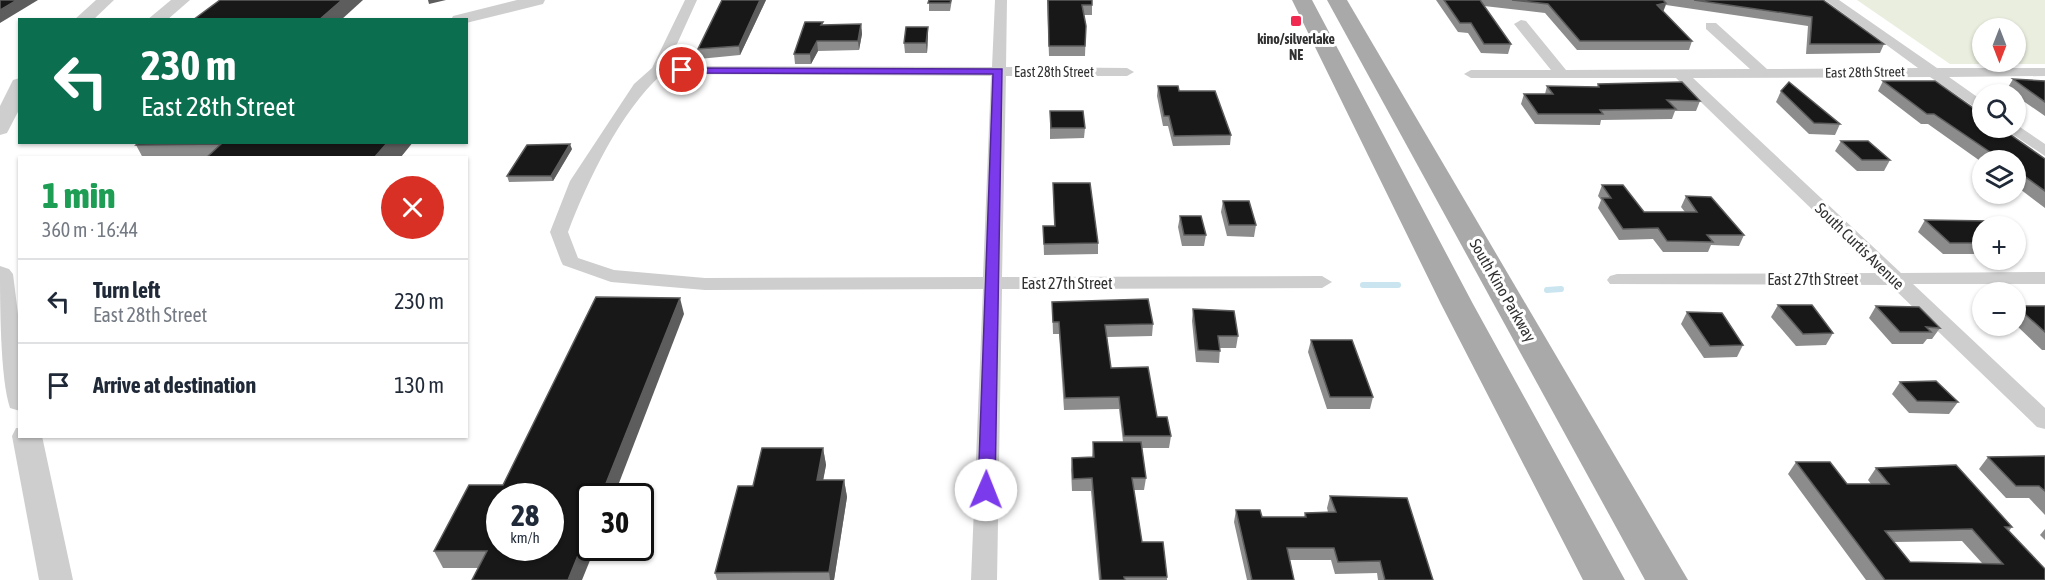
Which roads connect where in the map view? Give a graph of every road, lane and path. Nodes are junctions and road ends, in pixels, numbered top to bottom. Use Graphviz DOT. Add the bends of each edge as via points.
graph roads {
  1 [pos="106,0"];
  2 [pos="182,0"];
  3 [pos="537,0"];
  4 [pos="692,0"];
  5 [pos="1001,0"];
  6 [pos="1302,0"];
  7 [pos="1337,0"];
  8 [pos="1831,0"];
  9 [pos="84,18"];
  10 [pos="158,18"];
  11 [pos="467,18"];
  12 [pos="1521,24"];
  13 [pos="1711,26"];
  14 [pos="658,70"];
  15 [pos="998,71"];
  16 [pos="1126,72"];
  17 [pos="1932,72"];
  18 [pos="2045,72"];
  19 [pos="1763,73"];
  20 [pos="1471,74"];
  21 [pos="1562,74"];
  22 [pos="1683,74"];
  23 [pos="18,88"];
  24 [pos="1972,100"];
  25 [pos="18,120"];
  26 [pos="0,129"];
  27 [pos="18,130"];
  28 [pos="0,134"];
  29 [pos="2026,138"];
  30 [pos="2045,151"];
  31 [pos="0,274"];
  32 [pos="2045,278"];
  33 [pos="1894,279"];
  34 [pos="1617,280"];
  35 [pos="1322,282"];
  36 [pos="992,283"];
  37 [pos="4,347"];
  38 [pos="18,394"];
  39 [pos="2045,421"];
  40 [pos="27,438"];
  41 [pos="1628,508"];
  42 [pos="56,580"];
  43 [pos="984,580"];
  44 [pos="1604,580"];
  45 [pos="1667,580"];
  46 [pos="1672,580"];
  1 -- 9 [label="street"];
  2 -- 10 [label="street"];
  3 -- 11 [label="street"];
  4 -- 14 [label="street, East 27th Street"];
  5 -- 15 [label="street"];
  6 -- 44 [label="main road"];
  7 -- 41 [label="main road, South Kino Parkway"];
  8 -- 17 [label="street"];
  12 -- 21 [label="street"];
  13 -- 19 [label="street"];
  14 -- 15 [label="street, East 28th Street"];
  14 -- 36 [label="street, East 27th Street" via="639,87 579,181 559,232 570,261 611,276 705,284"];
  15 -- 16 [label="street, East 28th Street"];
  15 -- 36 [label="street"];
  17 -- 18 [label="street, East 28th Street"];
  17 -- 19 [label="street, East 28th Street"];
  17 -- 24 [label="street"];
  19 -- 22 [label="street, East 28th Street"];
  20 -- 21 [label="street, East 28th Street"];
  21 -- 22 [label="street, East 28th Street"];
  22 -- 33 [label="street, South Curtis Avenue"];
  23 -- 26 [label="street"];
  25 -- 28 [label="street"];
  27 -- 28 [label="street"];
  29 -- 30 [label="street"];
  31 -- 37 [label="street"];
  32 -- 33 [label="street, East 27th Street"];
  33 -- 34 [label="street, East 27th Street"];
  33 -- 39 [label="street, South Curtis Avenue"];
  35 -- 36 [label="street, East 27th Street"];
  36 -- 43 [label="street"];
  37 -- 38 [label="street"];
  40 -- 42 [label="street"];
  41 -- 45 [label="main road, South Kino Parkway"];
  41 -- 46 [label="main road"];
}
